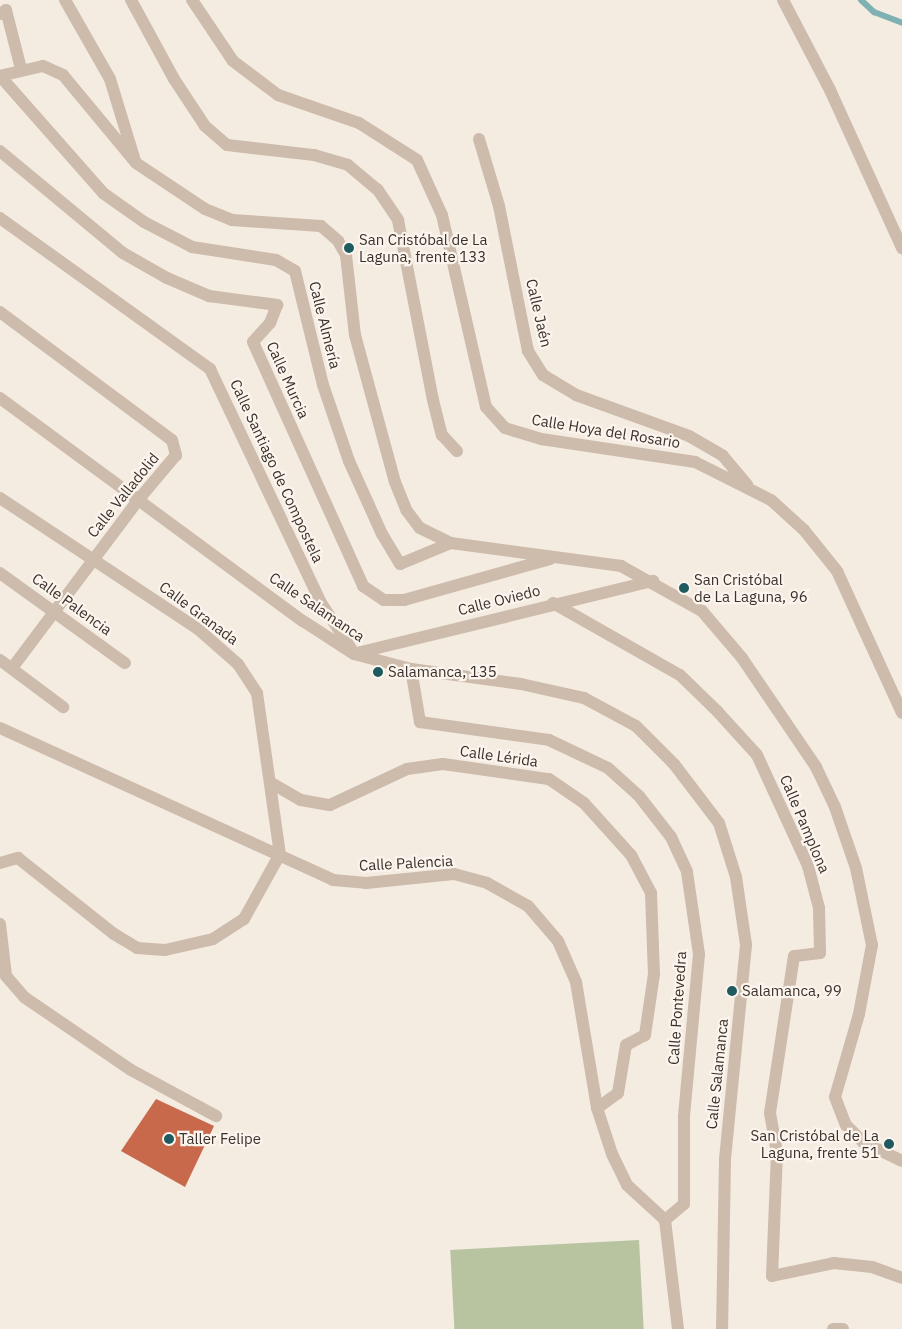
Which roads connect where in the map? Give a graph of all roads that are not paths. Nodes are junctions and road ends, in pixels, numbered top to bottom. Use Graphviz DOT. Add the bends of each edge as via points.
graph roads {
  1 [pos="65,0"];
  2 [pos="131,0"];
  3 [pos="192,0"];
  4 [pos="782,0"];
  5 [pos="0,14"];
  6 [pos="21,69"];
  7 [pos="0,76"];
  8 [pos="479,139"];
  9 [pos="0,151"];
  10 [pos="136,163"];
  11 [pos="0,218"];
  12 [pos="902,248"];
  13 [pos="0,312"];
  14 [pos="0,398"];
  15 [pos="458,451"];
  16 [pos="750,490"];
  17 [pos="0,498"];
  18 [pos="139,499"];
  19 [pos="451,543"];
  20 [pos="555,557"];
  21 [pos="94,558"];
  22 [pos="0,573"];
  23 [pos="653,581"];
  24 [pos="554,603"];
  25 [pos="55,610"];
  26 [pos="354,654"];
  27 [pos="0,660"];
  28 [pos="125,663"];
  29 [pos="12,668"];
  30 [pos="411,669"];
  31 [pos="63,707"];
  32 [pos="902,713"];
  33 [pos="0,728"];
  34 [pos="273,784"];
  35 [pos="280,854"];
  36 [pos="0,863"];
  37 [pos="0,924"];
  38 [pos="597,1108"];
  39 [pos="216,1116"];
  40 [pos="902,1161"];
  41 [pos="665,1220"];
  42 [pos="902,1278"];
  43 [pos="678,1329"];
  44 [pos="722,1329"];
  45 [pos="833,1329"];
  46 [pos="843,1329"];
  1 -- 10 [label="street" via="110,79"];
  2 -- 15 [label="street" via="174,79 205,126 227,145 314,155 348,165 378,190 398,220 442,435"];
  3 -- 16 [label="street, Calle Hoya del Rosario" via="233,61 278,95 359,123 417,160 442,215 486,407 505,428 541,439 695,462"];
  4 -- 12 [label="street" via="830,90"];
  5 -- 6 [label="street" via="6,10"];
  6 -- 7 [label="street"];
  6 -- 10 [label="street" via="43,66 63,75"];
  7 -- 19 [label="street, Calle Almería" via="103,193 144,222 192,247 276,260 295,271 323,385 349,460 382,534 400,564"];
  8 -- 16 [label="street, Calle Jaén" via="499,206 528,351 543,375 576,395 689,436 723,456"];
  9 -- 20 [label="street, Calle Murcia" via="123,253 167,278 208,296 277,305 270,324 253,342 363,586 384,600 404,600"];
  10 -- 19 [label="street" via="214,213 232,220 320,226 338,241 346,255 355,335 395,482 407,511 420,528"];
  11 -- 26 [label="street, Calle Santiago de Compostela" via="210,369 321,603"];
  13 -- 18 [label="street, Calle Valladolid" via="172,440 176,455"];
  14 -- 18 [label="street, Calle Salamanca"];
  16 -- 32 [label="street, Calle Hoya del Rosario" via="770,500 804,530 837,571"];
  17 -- 21 [label="street, Calle Granada"];
  18 -- 21 [label="street, Calle Valladolid"];
  18 -- 26 [label="street, Calle Salamanca" via="303,622"];
  19 -- 20 [label="street"];
  20 -- 23 [label="street" via="621,566"];
  21 -- 25 [label="street, Calle Valladolid"];
  21 -- 34 [label="street, Calle Granada" via="198,629 238,664 257,693"];
  22 -- 25 [label="street, Calle Palencia"];
  23 -- 24 [label="street, Calle Oviedo"];
  23 -- 40 [label="street" via="702,611 742,658 816,767 835,807 856,868 872,945 859,1014 835,1097 846,1125 863,1142"];
  24 -- 26 [label="street, Calle Oviedo"];
  24 -- 42 [label="street, Calle Pamplona" via="680,674 717,711 757,755 808,866 819,908 820,953 794,956 770,1113 777,1152 772,1276 834,1263 872,1267"];
  25 -- 28 [label="street, Calle Palencia"];
  25 -- 29 [label="street, Calle Valladolid"];
  26 -- 30 [label="street, Calle Salamanca"];
  27 -- 29 [label="street"];
  29 -- 31 [label="street"];
  30 -- 41 [label="street, Calle Pontevedra" via="420,722 549,740 600,764 639,796 676,846 694,901 699,954 684,1117 684,1204"];
  30 -- 44 [label="street, Calle Salamanca" via="521,684 584,698 636,726 674,764 719,823 736,877 746,945 725,1160"];
  33 -- 35 [label="street, Calle Palencia" via="248,843"];
  34 -- 35 [label="street, Calle Granada"];
  34 -- 38 [label="street, Calle Lérida" via="302,800 330,805 407,769 443,764 548,780 584,803 631,855 651,893 654,974 646,1035 626,1045 618,1093"];
  35 -- 36 [label="street" via="244,919 213,939 165,950 137,948 114,934 18,858"];
  35 -- 38 [label="street, Calle Palencia" via="333,880 366,883 454,874 487,883 528,906 558,941 576,982"];
  37 -- 39 [label="street" via="6,976 24,997 131,1070"];
  38 -- 41 [label="street, Calle Palencia" via="626,1185"];
  41 -- 43 [label="street"];
  45 -- 46 [label="street"];
}
